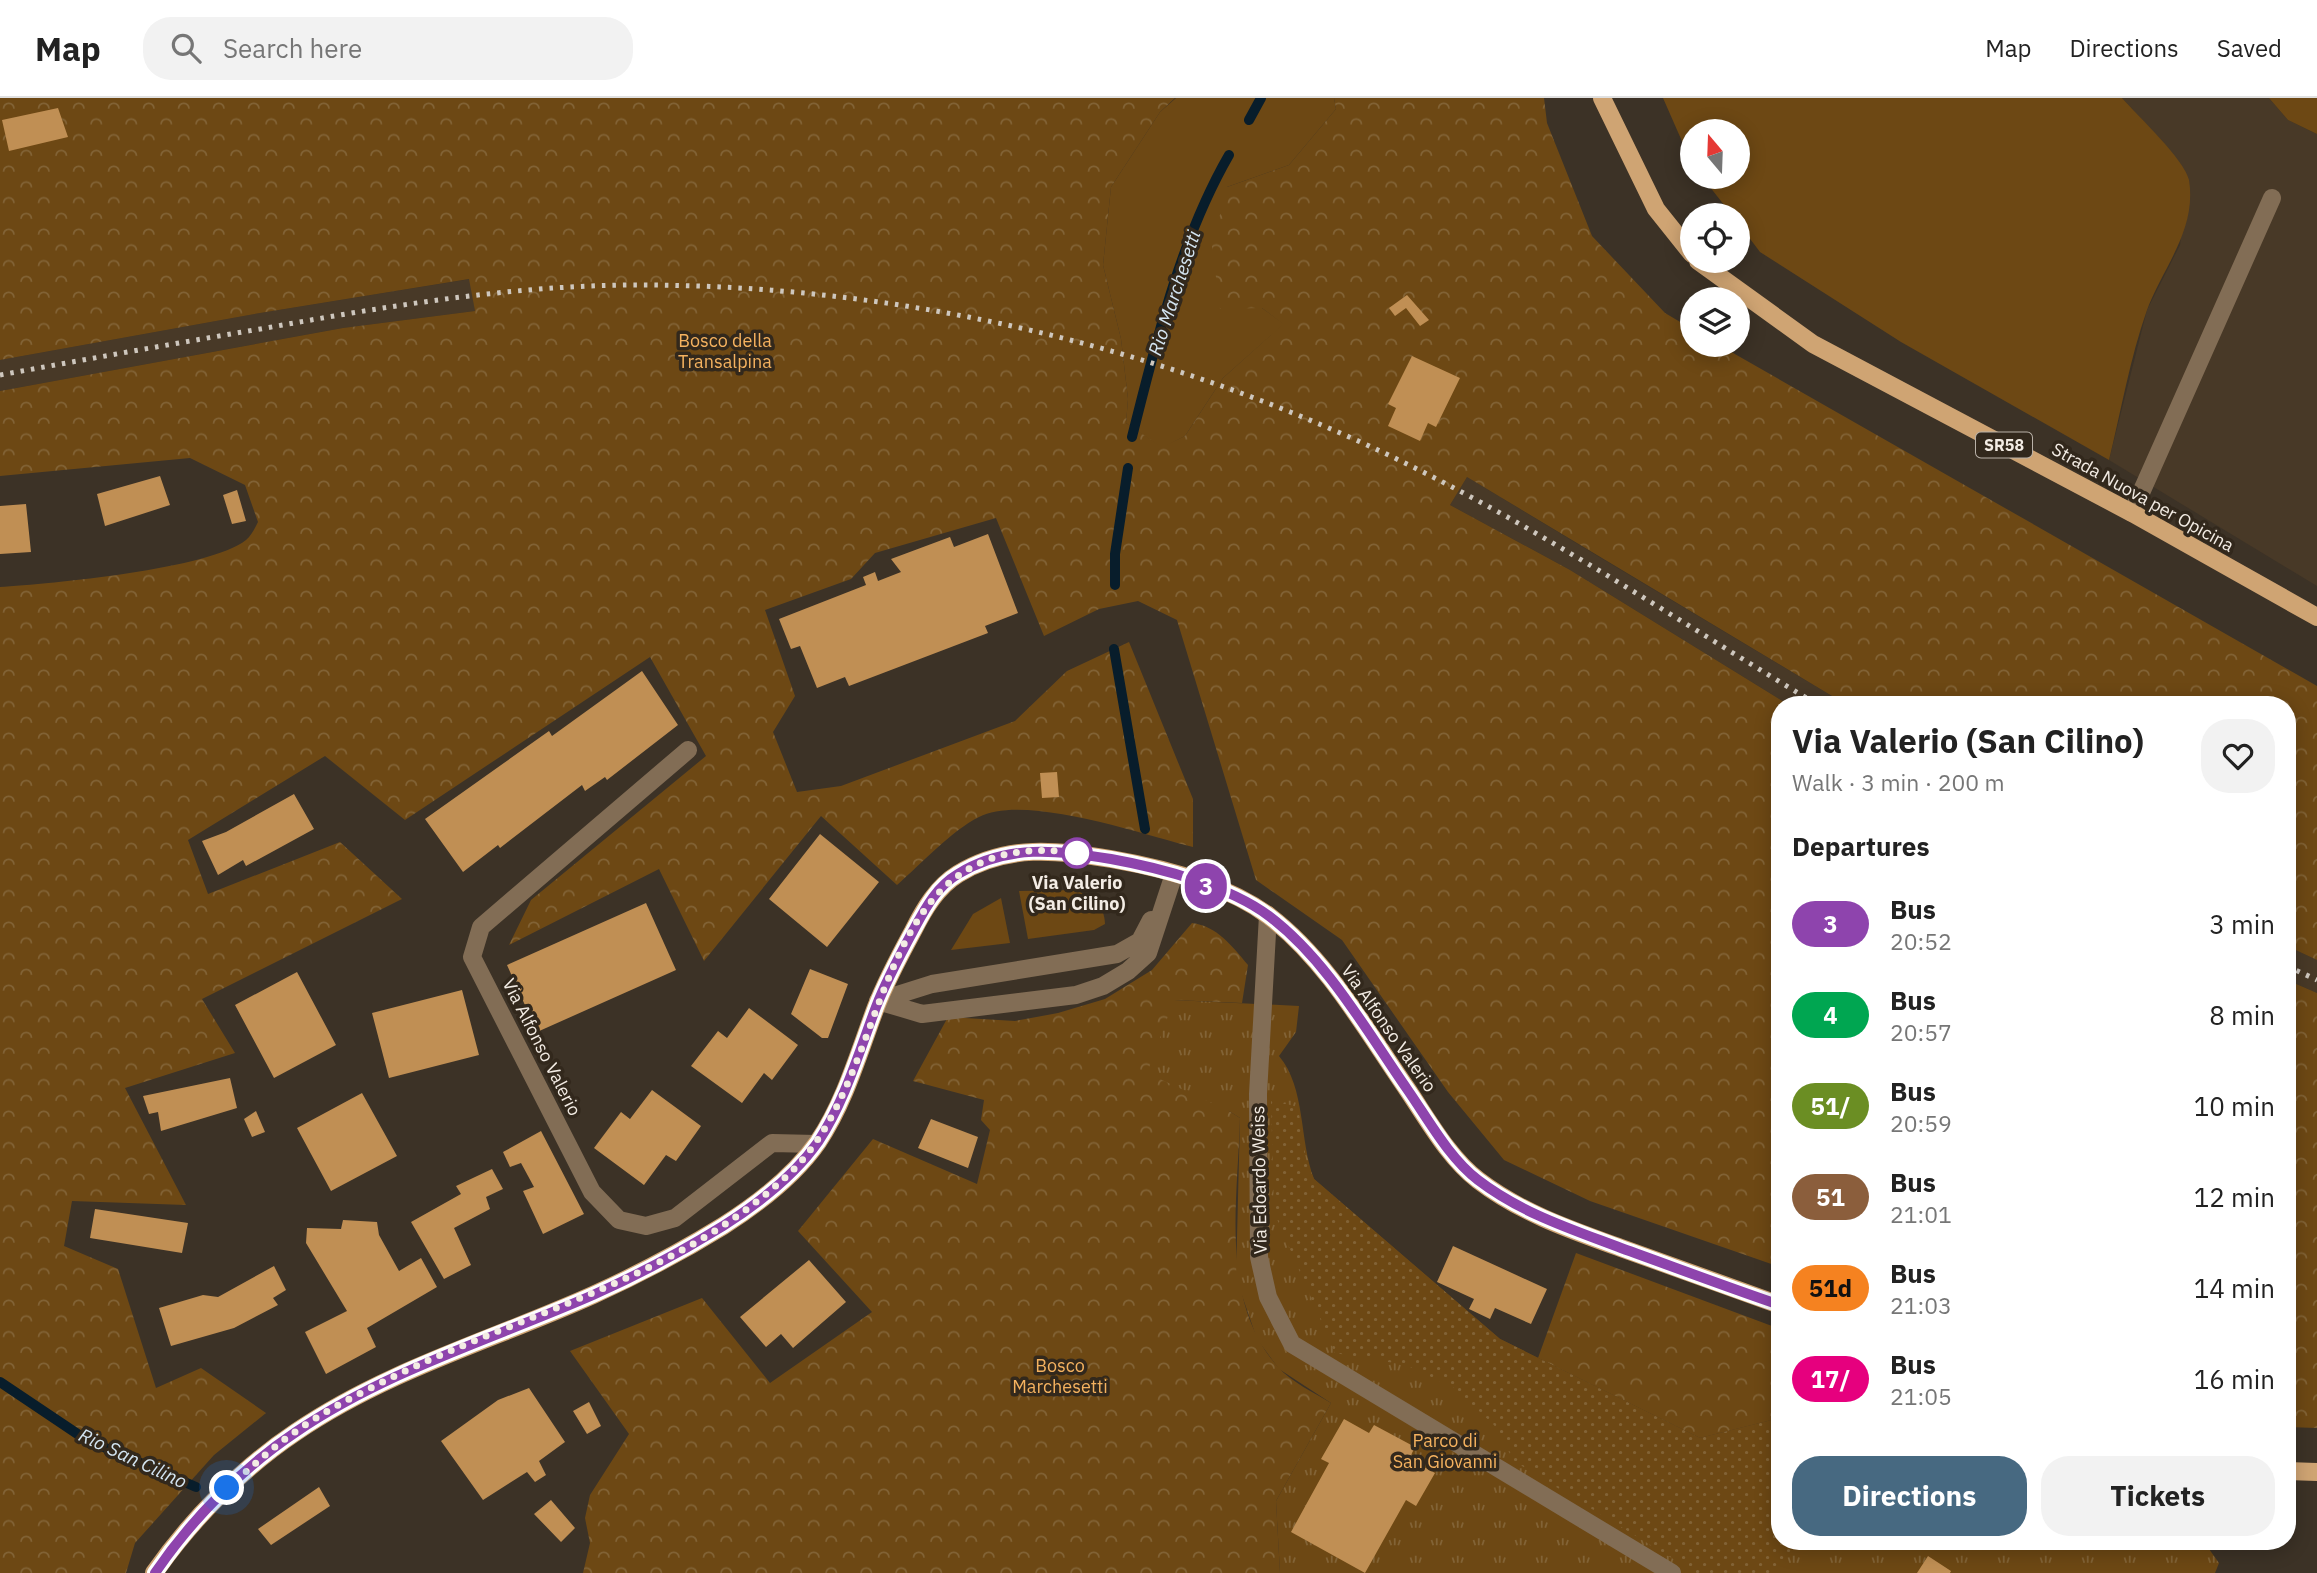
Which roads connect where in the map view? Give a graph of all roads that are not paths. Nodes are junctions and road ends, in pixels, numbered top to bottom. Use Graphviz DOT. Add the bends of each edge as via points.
graph roads {
  1 [pos="1602,98"];
  2 [pos="2272,198"];
  3 [pos="1680,239"];
  4 [pos="1715,273"];
  5 [pos="2132,513"];
  6 [pos="2317,617"];
  7 [pos="688,750"];
  8 [pos="1174,874"];
  9 [pos="1268,915"];
  10 [pos="878,1001"];
  11 [pos="816,1144"];
  12 [pos="1771,1302"];
  13 [pos="2296,1471"];
  14 [pos="2317,1472"];
  15 [pos="1645,1565"];
  16 [pos="155,1573"];
  17 [pos="1672,1573"];
  1 -- 3 [label="main road" via="1656,209"];
  2 -- 5 [label="street"];
  4 -- 5 [label="main road, Strada Nuova per Opicina / SR58" via="1813,344"];
  5 -- 6 [label="main road, Strada Nuova per Opicina / SR58"];
  7 -- 11 [label="street, Via Alfonso Valerio" via="481,927 472,957 592,1192 619,1220 646,1226 675,1218 772,1143"];
  8 -- 9 [label="main road, Via Alfonso Valerio"];
  8 -- 10 [label="street" via="1140,941 1128,951 932,984"];
  8 -- 10 [label="street" via="1148,953 1103,986 1076,995 922,1014"];
  8 -- 10 [label="main road, Via Alfonso Valerio" via="1072,852 1020,850 982,861 953,877 928,903"];
  9 -- 12 [label="main road, Via Alfonso Valerio" via="1338,989 1444,1142 1474,1177 1516,1206 1555,1224"];
  9 -- 15 [label="street, Via Edoardo Weiss" via="1258,1094 1259,1256 1268,1297 1292,1344"];
  10 -- 11 [label="main road, Via Alfonso Valerio" via="838,1105"];
  11 -- 16 [label="main road, Via Alfonso Valerio" via="740,1215 659,1263 592,1296 398,1375 291,1434 227,1488"];
  13 -- 14 [label="main road"];
  15 -- 17 [label="street, Via Edoardo Weiss"];
}
